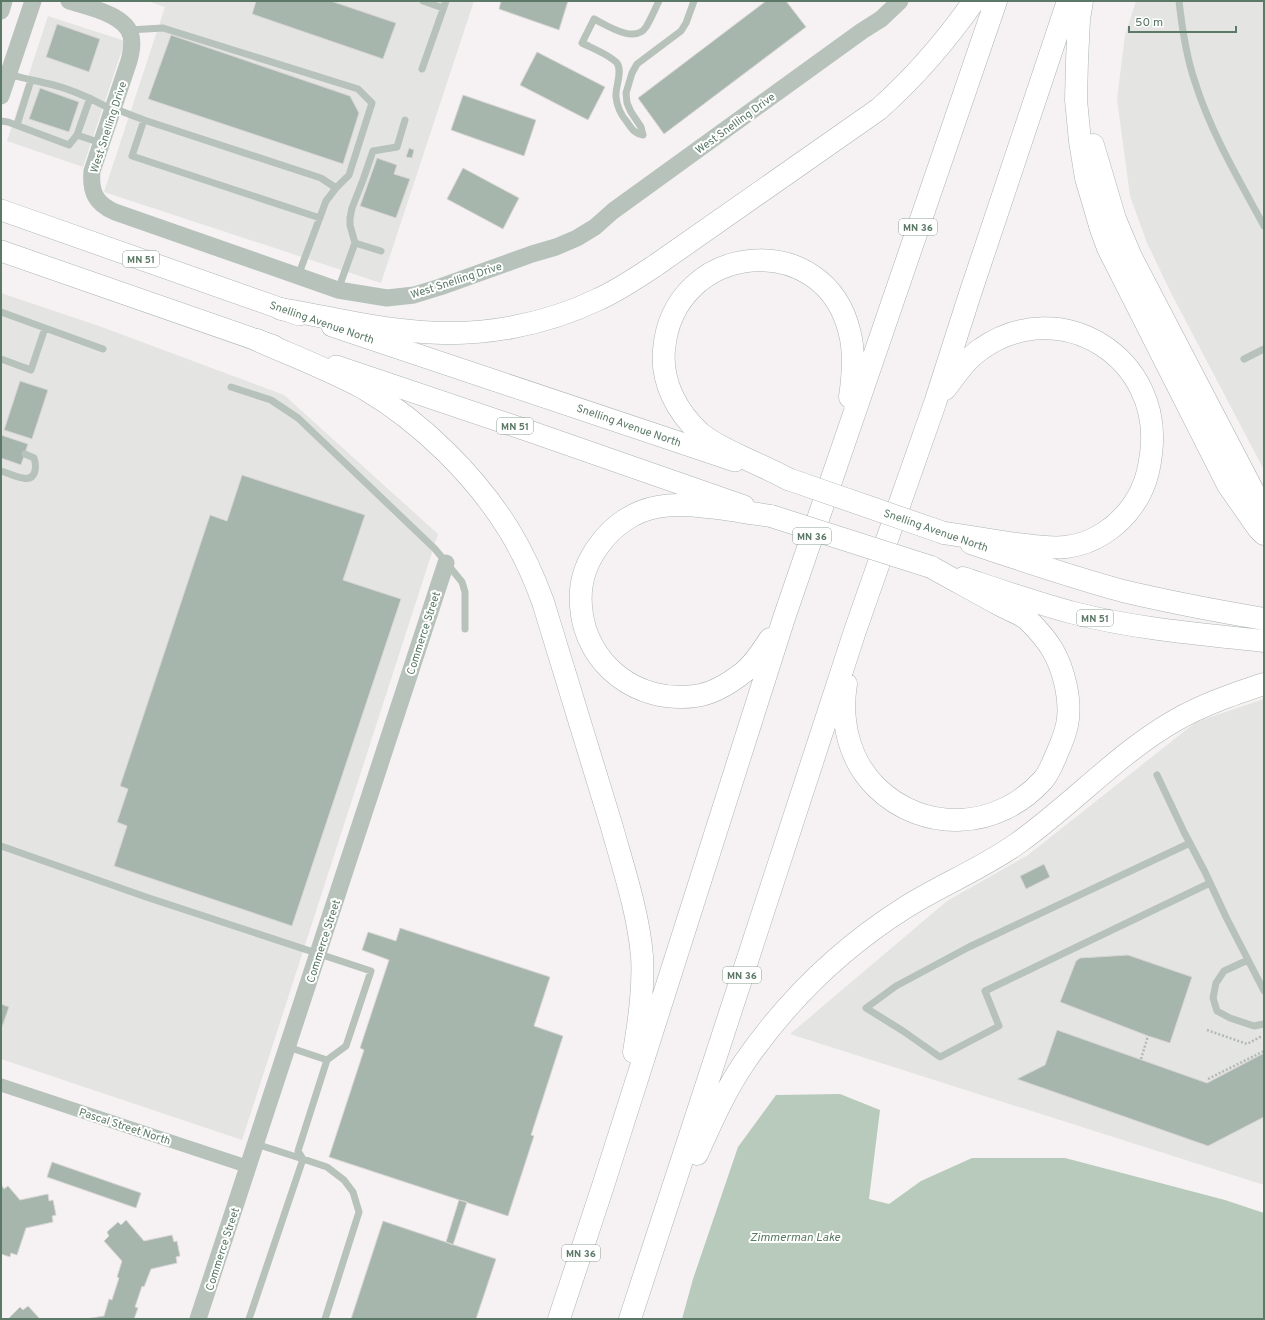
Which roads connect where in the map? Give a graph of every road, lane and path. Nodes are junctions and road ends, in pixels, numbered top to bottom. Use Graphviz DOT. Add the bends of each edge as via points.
graph roads {
  1 [pos="4,1"];
  2 [pos="33,1"];
  3 [pos="69,1"];
  4 [pos="423,1"];
  5 [pos="660,1"];
  6 [pos="694,1"];
  7 [pos="900,1"];
  8 [pos="974,1"];
  9 [pos="996,1"];
  10 [pos="1068,1"];
  11 [pos="1082,1"];
  12 [pos="1179,1"];
  13 [pos="444,5"];
  14 [pos="1,11"];
  15 [pos="129,30"];
  16 [pos="1076,61"];
  17 [pos="422,69"];
  18 [pos="8,74"];
  19 [pos="31,80"];
  20 [pos="1,96"];
  21 [pos="90,98"];
  22 [pos="113,109"];
  23 [pos="144,120"];
  24 [pos="404,120"];
  25 [pos="1,121"];
  26 [pos="17,125"];
  27 [pos="77,136"];
  28 [pos="101,143"];
  29 [pos="349,175"];
  30 [pos="363,180"];
  31 [pos="336,188"];
  32 [pos="1,210"];
  33 [pos="320,218"];
  34 [pos="1264,226"];
  35 [pos="355,243"];
  36 [pos="1,251"];
  37 [pos="381,251"];
  38 [pos="298,276"];
  39 [pos="338,290"];
  40 [pos="281,309"];
  41 [pos="1,312"];
  42 [pos="45,328"];
  43 [pos="257,340"];
  44 [pos="104,349"];
  45 [pos="1264,350"];
  46 [pos="1,359"];
  47 [pos="1244,360"];
  48 [pos="231,387"];
  49 [pos="935,403"];
  50 [pos="25,454"];
  51 [pos="840,454"];
  52 [pos="1,471"];
  53 [pos="788,479"];
  54 [pos="1264,512"];
  55 [pos="771,516"];
  56 [pos="944,533"];
  57 [pos="1264,534"];
  58 [pos="446,563"];
  59 [pos="931,567"];
  60 [pos="784,618"];
  61 [pos="1264,619"];
  62 [pos="465,629"];
  63 [pos="855,631"];
  64 [pos="1264,641"];
  65 [pos="1264,684"];
  66 [pos="1157,775"];
  67 [pos="1190,843"];
  68 [pos="1,846"];
  69 [pos="1210,883"];
  70 [pos="319,954"];
  71 [pos="1248,960"];
  72 [pos="1264,991"];
  73 [pos="1264,1024"];
  74 [pos="1207,1030"];
  75 [pos="1264,1035"];
  76 [pos="1148,1036"];
  77 [pos="288,1047"];
  78 [pos="1264,1051"];
  79 [pos="327,1060"];
  80 [pos="1141,1060"];
  81 [pos="1208,1079"];
  82 [pos="1,1085"];
  83 [pos="256,1144"];
  84 [pos="303,1159"];
  85 [pos="249,1167"];
  86 [pos="603,1186"];
  87 [pos="198,1319"];
  88 [pos="249,1319"];
  89 [pos="325,1319"];
  90 [pos="559,1319"];
  91 [pos="630,1319"];
  92 [pos="633,1319"];
  1 -- 14 [label="street"];
  2 -- 18 [label="street"];
  3 -- 15 [label="street" via="113,16"];
  4 -- 13 [label="lane"];
  5 -- 6 [label="lane" via="645,28 640,32 624,33 594,19 582,42 618,64 617,105 635,134 643,135 641,126 627,103 626,93 632,73 637,64 681,31"];
  7 -- 39 [label="street, West Snelling Drive" via="881,19 862,30 577,238 414,294 387,298"];
  8 -- 40 [label="highway" via="928,61 879,109 656,265 599,299 531,324 458,333 389,328"];
  9 -- 51 [label="highway, MN 36"];
  10 -- 49 [label="highway, MN 36"];
  11 -- 16 [label="highway"];
  12 -- 34 [label="lane" via="1187,53 1203,105"];
  13 -- 17 [label="lane"];
  15 -- 22 [label="street, West Snelling Drive" via="132,47"];
  15 -- 29 [label="lane" via="163,28 358,89 372,103"];
  16 -- 54 [label="highway" via="1088,130 1115,219 1131,257"];
  16 -- 57 [label="highway" via="1076,100 1086,178 1108,248 1228,484"];
  18 -- 19 [label="lane"];
  18 -- 20 [label="street"];
  19 -- 21 [label="lane"];
  19 -- 26 [label="lane"];
  21 -- 22 [label="lane"];
  21 -- 27 [label="lane"];
  22 -- 23 [label="lane"];
  22 -- 28 [label="street, West Snelling Drive"];
  23 -- 31 [label="lane" via="322,178"];
  23 -- 33 [label="lane" via="132,156"];
  24 -- 30 [label="lane" via="396,147 373,151"];
  25 -- 26 [label="lane"];
  26 -- 27 [label="lane" via="69,145"];
  27 -- 28 [label="lane"];
  28 -- 38 [label="street, West Snelling Drive" via="91,179 94,194 107,209"];
  29 -- 30 [label="lane"];
  29 -- 31 [label="lane"];
  30 -- 35 [label="lane" via="350,218"];
  31 -- 33 [label="lane" via="326,201"];
  32 -- 40 [label="main road, Snelling Avenue North / MN 51"];
  33 -- 38 [label="lane"];
  35 -- 37 [label="lane"];
  35 -- 39 [label="lane"];
  36 -- 43 [label="main road, MN 51"];
  38 -- 39 [label="street, West Snelling Drive"];
  40 -- 53 [label="main road, Snelling Avenue North / MN 51"];
  41 -- 42 [label="lane"];
  42 -- 44 [label="lane"];
  42 -- 46 [label="lane" via="31,370"];
  43 -- 55 [label="main road, MN 51" via="529,431"];
  43 -- 86 [label="highway" via="346,379 400,412 430,438 477,486 513,537 533,576 628,883 642,958 642,988 633,1056"];
  45 -- 47 [label="lane"];
  48 -- 58 [label="lane" via="271,400 298,418 435,549"];
  49 -- 56 [label="highway" via="967,360 980,349 1014,333 1035,328 1056,329 1082,334 1116,355 1140,385 1152,421 1150,463 1139,497 1125,516 1102,534 1067,547 1044,548"];
  49 -- 63 [label="highway, MN 36"];
  50 -- 52 [label="lane" via="34,458 36,465 35,473 30,477 24,479"];
  51 -- 53 [label="highway" via="851,395 853,359 850,332 839,304 823,284 785,264 759,260 743,261 717,270 688,292 673,314 667,330 663,355 669,389 676,405 700,433 716,444"];
  51 -- 60 [label="highway, MN 36"];
  53 -- 56 [label="highway, Snelling Avenue North / MN 51, bridge"];
  55 -- 59 [label="highway, MN 51, bridge"];
  55 -- 60 [label="highway" via="674,504 655,507 637,514 620,523 594,551 582,580 582,616 586,632 598,655 610,670 647,692 678,698 697,696 714,690 744,672 756,660"];
  56 -- 61 [label="highway, Snelling Avenue North / MN 51" via="1015,558 1123,590"];
  58 -- 62 [label="lane" via="462,582 465,592"];
  58 -- 70 [label="street, Commerce Street"];
  59 -- 63 [label="highway" via="1028,620 1053,650 1066,687 1068,724 1044,779 1030,792 1013,806 976,818 959,820 918,814 885,795 871,782 860,766 851,748 846,728 845,687"];
  59 -- 64 [label="highway, MN 51" via="1073,613 1136,626"];
  60 -- 86 [label="highway, MN 36"];
  63 -- 91 [label="highway, MN 36"];
  65 -- 92 [label="highway" via="1202,707 1153,735 1018,843 880,924 849,947 803,990 744,1064 708,1128"];
  66 -- 67 [label="lane"];
  67 -- 69 [label="lane"];
  67 -- 69 [label="lane" via="969,947 896,986 866,1008 940,1057 999,1026 985,991"];
  68 -- 70 [label="lane"];
  69 -- 71 [label="lane"];
  70 -- 77 [label="street, Commerce Street"];
  70 -- 79 [label="lane" via="371,970 346,1046"];
  71 -- 72 [label="lane"];
  71 -- 73 [label="lane" via="1224,971 1216,983 1213,998 1217,1011 1230,1018 1254,1026"];
  74 -- 75 [label="path" via="1246,1044"];
  76 -- 80 [label="path"];
  77 -- 79 [label="lane"];
  77 -- 83 [label="street, Commerce Street"];
  78 -- 81 [label="path"];
  79 -- 84 [label="lane" via="298,1151"];
  82 -- 85 [label="street, Pascal Street North"];
  83 -- 84 [label="lane"];
  83 -- 85 [label="street, Commerce Street"];
  84 -- 88 [label="lane"];
  84 -- 89 [label="lane" via="327,1166 344,1180 353,1192 359,1212"];
  85 -- 87 [label="street, Commerce Street"];
  86 -- 90 [label="highway, MN 36"];
}
